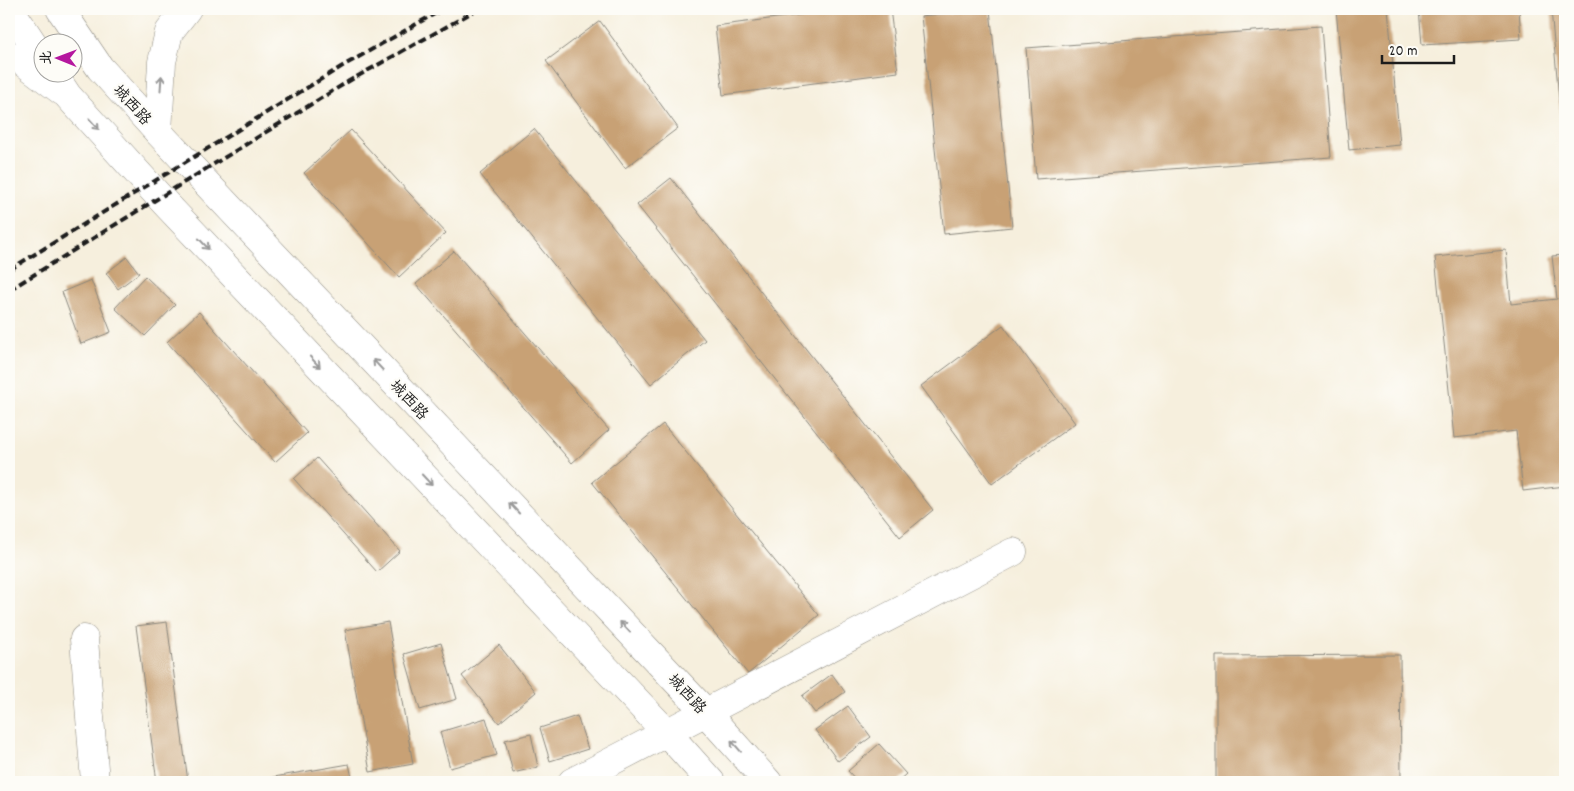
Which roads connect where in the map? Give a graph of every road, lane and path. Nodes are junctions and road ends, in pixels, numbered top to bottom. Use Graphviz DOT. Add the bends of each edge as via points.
graph roads {
  1 [pos="10,9"];
  2 [pos="60,9"];
  3 [pos="187,9"];
  4 [pos="32,43"];
  5 [pos="9,55"];
  6 [pos="59,82"];
  7 [pos="68,96"];
  8 [pos="158,132"];
  9 [pos="1013,552"];
  10 [pos="84,639"];
  11 [pos="707,713"];
  12 [pos="668,734"];
  13 [pos="95,782"];
  14 [pos="572,782"];
  15 [pos="711,782"];
  16 [pos="768,782"];
  1 -- 4 [label="main road"];
  2 -- 8 [label="main road, 城西路" via="100,68"];
  8 -- 3 [label="main road, one-way" via="162,62 169,32"];
  5 -- 7 [label="main road"];
  6 -- 7 [label="main road"];
  7 -- 12 [label="main road, one-way" via="165,203"];
  11 -- 8 [label="main road, 城西路, one-way"];
  9 -- 11 [label="main road"];
  10 -- 13 [label="main road"];
  11 -- 12 [label="main road"];
  16 -- 11 [label="main road, 城西路, one-way"];
  12 -- 14 [label="main road"];
  12 -- 15 [label="main road"];
}
